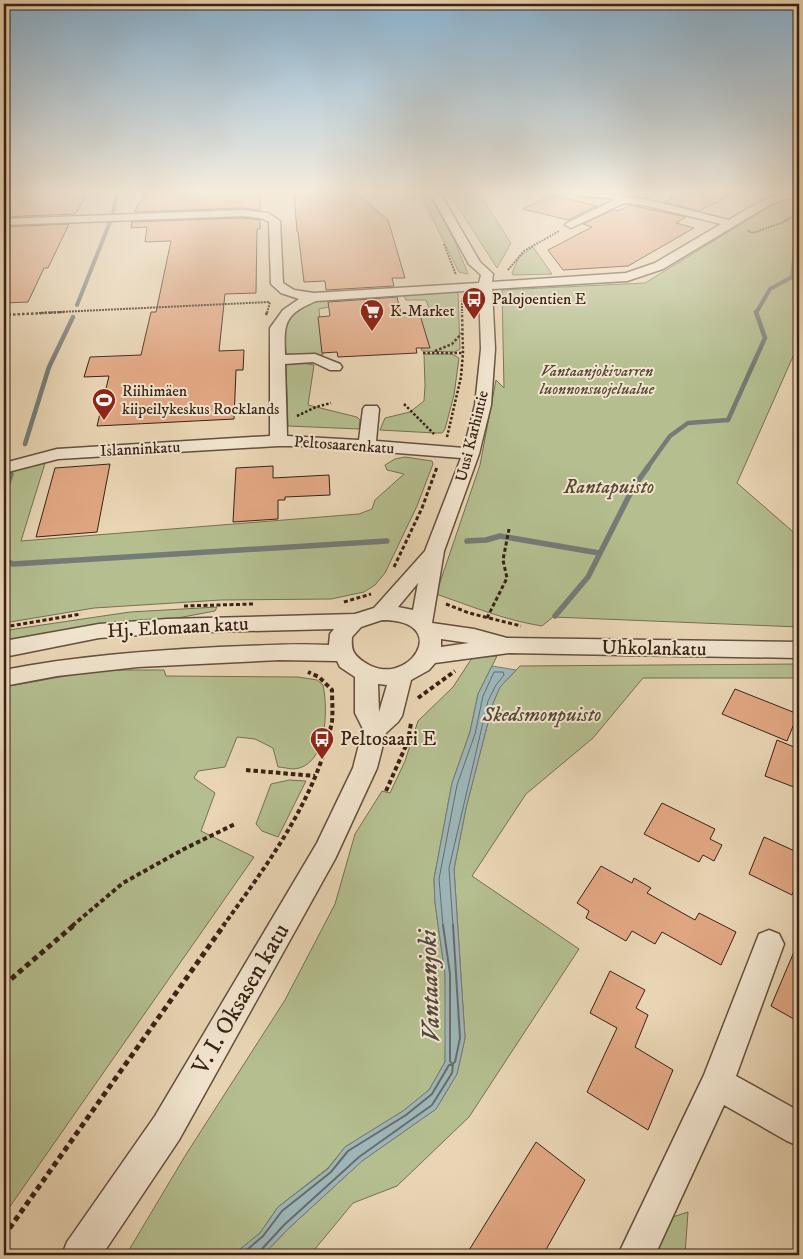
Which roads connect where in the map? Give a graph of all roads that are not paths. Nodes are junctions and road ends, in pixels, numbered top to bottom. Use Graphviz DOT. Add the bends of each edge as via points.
graph roads {
  1 [pos="275,252"];
  2 [pos="468,252"];
  3 [pos="682,252"];
  4 [pos="485,286"];
  5 [pos="314,297"];
  6 [pos="380,299"];
  7 [pos="401,305"];
  8 [pos="331,308"];
  9 [pos="279,360"];
  10 [pos="335,367"];
  11 [pos="371,409"];
  12 [pos="279,434"];
  13 [pos="367,446"];
  14 [pos="471,454"];
  15 [pos="4,468"];
  16 [pos="434,551"];
  17 [pos="381,613"];
  18 [pos="354,622"];
  19 [pos="424,627"];
  20 [pos="508,644"];
  21 [pos="4,648"];
  22 [pos="799,650"];
  23 [pos="341,654"];
  24 [pos="428,656"];
  25 [pos="366,674"];
  26 [pos="401,674"];
  27 [pos="4,678"];
  28 [pos="375,729"];
  29 [pos="769,944"];
  30 [pos="717,1083"];
  31 [pos="799,1129"];
  32 [pos="80,1255"];
  33 [pos="636,1255"];
  1 -- 5 [label="street" via="277,284 292,294"];
  2 -- 4 [label="street, Uusi Karhintie" via="475,264 474,275"];
  3 -- 4 [label="street" via="659,266 627,277"];
  4 -- 6 [label="street"];
  4 -- 14 [label="street, Uusi Karhintie" via="487,358 483,404"];
  5 -- 6 [label="street"];
  5 -- 9 [label="street, Peltosaarenkatu" via="295,306 282,318 277,328"];
  6 -- 7 [label="street"];
  6 -- 8 [label="street"];
  9 -- 10 [label="street" via="315,358"];
  9 -- 12 [label="street, Peltosaarenkatu"];
  11 -- 13 [label="street"];
  12 -- 13 [label="street, Peltosaarenkatu" via="308,441"];
  12 -- 15 [label="street, Islanninkatu" via="57,454"];
  13 -- 14 [label="street, Peltosaarenkatu"];
  14 -- 16 [label="street, Uusi Karhintie"];
  16 -- 17 [label="street, Uusi Karhintie"];
  16 -- 19 [label="street, Uusi Karhintie" via="425,596"];
  17 -- 18 [label="street"];
  17 -- 19 [label="street" via="403,615"];
  18 -- 21 [label="street, Hj. Elomaan katu" via="166,626 100,631"];
  18 -- 23 [label="street" via="341,637"];
  19 -- 20 [label="street, Uhkolankatu"];
  19 -- 24 [label="street" via="431,638"];
  20 -- 22 [label="street, Uhkolankatu"];
  20 -- 24 [label="street, Uhkolankatu"];
  23 -- 25 [label="street"];
  23 -- 27 [label="street, Hj. Elomaan katu" via="308,651 121,660 78,664"];
  24 -- 26 [label="street" via="412,670"];
  25 -- 26 [label="street"];
  25 -- 28 [label="street" via="367,713"];
  26 -- 28 [label="street, V. I. Oksasen katu" via="390,716"];
  28 -- 32 [label="street, V. I. Oksasen katu" via="365,768 326,851 168,1128"];
  29 -- 30 [label="street"];
  30 -- 31 [label="street"];
  30 -- 33 [label="street"];
}
